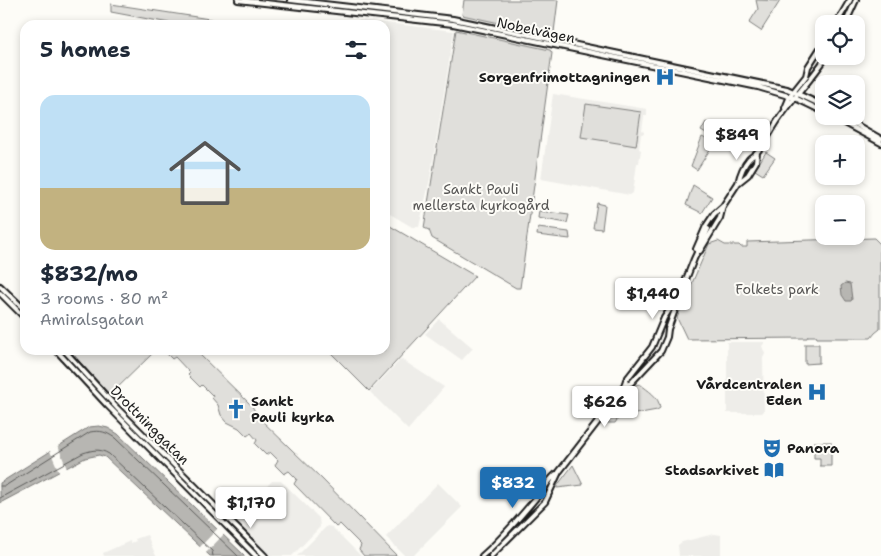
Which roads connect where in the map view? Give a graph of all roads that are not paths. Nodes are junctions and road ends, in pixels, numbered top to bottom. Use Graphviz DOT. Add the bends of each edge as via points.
graph roads {
  1 [pos="238,0"];
  2 [pos="290,0"];
  3 [pos="850,0"];
  4 [pos="856,0"];
  5 [pos="841,15"];
  6 [pos="849,15"];
  7 [pos="815,56"];
  8 [pos="821,65"];
  9 [pos="794,91"];
  10 [pos="799,94"];
  11 [pos="790,96"];
  12 [pos="796,98"];
  13 [pos="815,102"];
  14 [pos="815,108"];
  15 [pos="783,112"];
  16 [pos="847,125"];
  17 [pos="857,125"];
  18 [pos="881,139"];
  19 [pos="881,144"];
  20 [pos="758,152"];
  21 [pos="738,183"];
  22 [pos="723,206"];
  23 [pos="708,229"];
  24 [pos="694,259"];
  25 [pos="0,286"];
  26 [pos="680,292"];
  27 [pos="0,293"];
  28 [pos="20,305"];
  29 [pos="20,313"];
  30 [pos="61,355"];
  31 [pos="69,355"];
  32 [pos="624,386"];
  33 [pos="558,472"];
  34 [pos="548,493"];
  35 [pos="537,497"];
  36 [pos="256,556"];
  37 [pos="265,556"];
  38 [pos="482,556"];
  39 [pos="491,556"];
  1 -- 11 [label="main road, Nobelvägen" via="453,24"];
  2 -- 9 [label="main road, Nobelvägen" via="454,19"];
  3 -- 5 [label="main road"];
  4 -- 6 [label="main road"];
  7 -- 9 [label="main road" via="806,76"];
  8 -- 10 [label="main road"];
  9 -- 10 [label="main road, Nobelvägen"];
  9 -- 11 [label="main road"];
  10 -- 12 [label="main road"];
  10 -- 13 [label="main road, Nobelvägen"];
  11 -- 12 [label="main road, Nobelvägen"];
  11 -- 15 [label="main road"];
  12 -- 14 [label="main road, Nobelvägen"];
  12 -- 15 [label="main road"];
  15 -- 20 [label="main road"];
  16 -- 19 [label="main road"];
  17 -- 18 [label="main road"];
  20 -- 21 [label="main road" via="741,171"];
  20 -- 21 [label="main road" via="748,175"];
  21 -- 22 [label="main road"];
  22 -- 24 [label="main road" via="720,218"];
  22 -- 24 [label="main road" via="705,228"];
  23 -- 24 [label="main road"];
  24 -- 26 [label="main road"];
  25 -- 28 [label="main road"];
  26 -- 32 [label="main road" via="652,347"];
  26 -- 32 [label="main road" via="661,351 631,383"];
  27 -- 29 [label="main road"];
  30 -- 36 [label="main road, Drottninggatan"];
  31 -- 37 [label="main road, Drottninggatan"];
  32 -- 33 [label="main road"];
  33 -- 34 [label="main road"];
  33 -- 35 [label="main road"];
  34 -- 35 [label="main road"];
  34 -- 39 [label="main road" via="546,502"];
  35 -- 38 [label="main road"];
}
